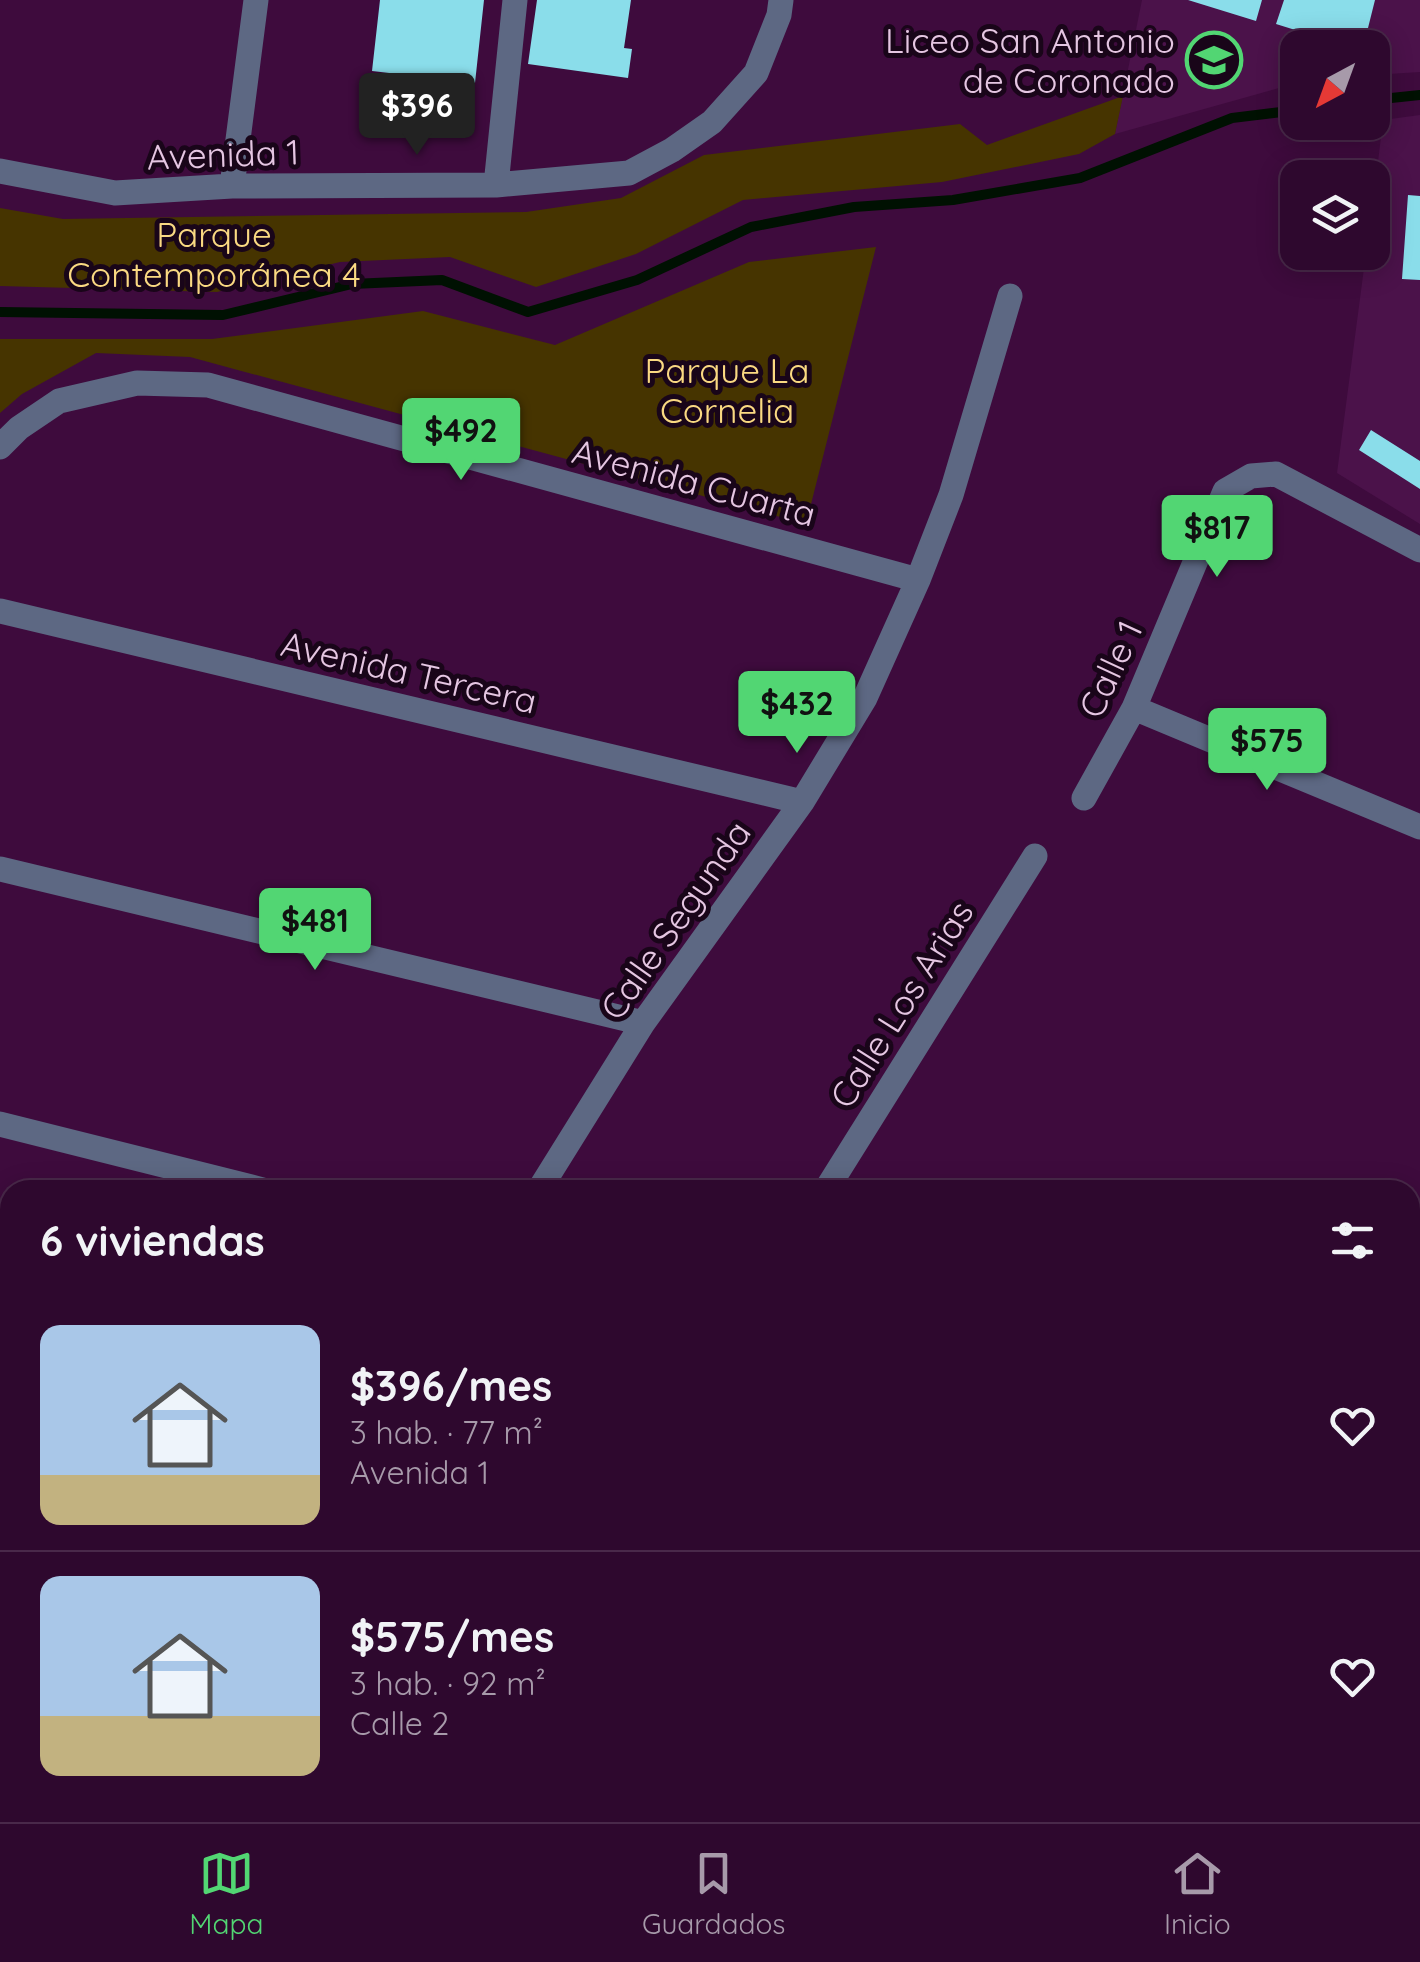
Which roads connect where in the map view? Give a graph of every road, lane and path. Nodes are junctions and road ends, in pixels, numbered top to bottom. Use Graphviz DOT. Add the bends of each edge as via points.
graph roads {
  1 [pos="256,0"];
  2 [pos="516,0"];
  3 [pos="782,0"];
  4 [pos="0,171"];
  5 [pos="496,185"];
  6 [pos="232,186"];
  7 [pos="1010,296"];
  8 [pos="0,447"];
  9 [pos="1420,550"];
  10 [pos="918,580"];
  11 [pos="0,611"];
  12 [pos="1134,708"];
  13 [pos="1084,798"];
  14 [pos="802,802"];
  15 [pos="1420,827"];
  16 [pos="1035,856"];
  17 [pos="0,868"];
  18 [pos="642,1023"];
  19 [pos="0,1124"];
  20 [pos="223,1180"];
  21 [pos="545,1180"];
  22 [pos="832,1180"];
  1 -- 6 [label="street"];
  2 -- 5 [label="street"];
  3 -- 5 [label="street, Avenida 1" via="756,74 712,122 672,150 629,173"];
  4 -- 6 [label="street, Avenida 1" via="115,193"];
  5 -- 6 [label="street, Avenida 1"];
  7 -- 10 [label="street, Calle Segunda" via="951,495"];
  8 -- 10 [label="street, Avenida Cuarta" via="60,401 137,383 208,385"];
  9 -- 12 [label="street, Calle 1" via="1276,474 1251,476 1225,491"];
  10 -- 14 [label="street, Calle Segunda" via="866,698"];
  11 -- 14 [label="street, Avenida Tercera"];
  12 -- 13 [label="street, Calle 1"];
  12 -- 15 [label="street"];
  14 -- 18 [label="street, Calle Segunda"];
  16 -- 22 [label="street, Calle Los Arias"];
  17 -- 18 [label="street"];
  18 -- 21 [label="street, Calle Segunda"];
  19 -- 20 [label="street"];
}
